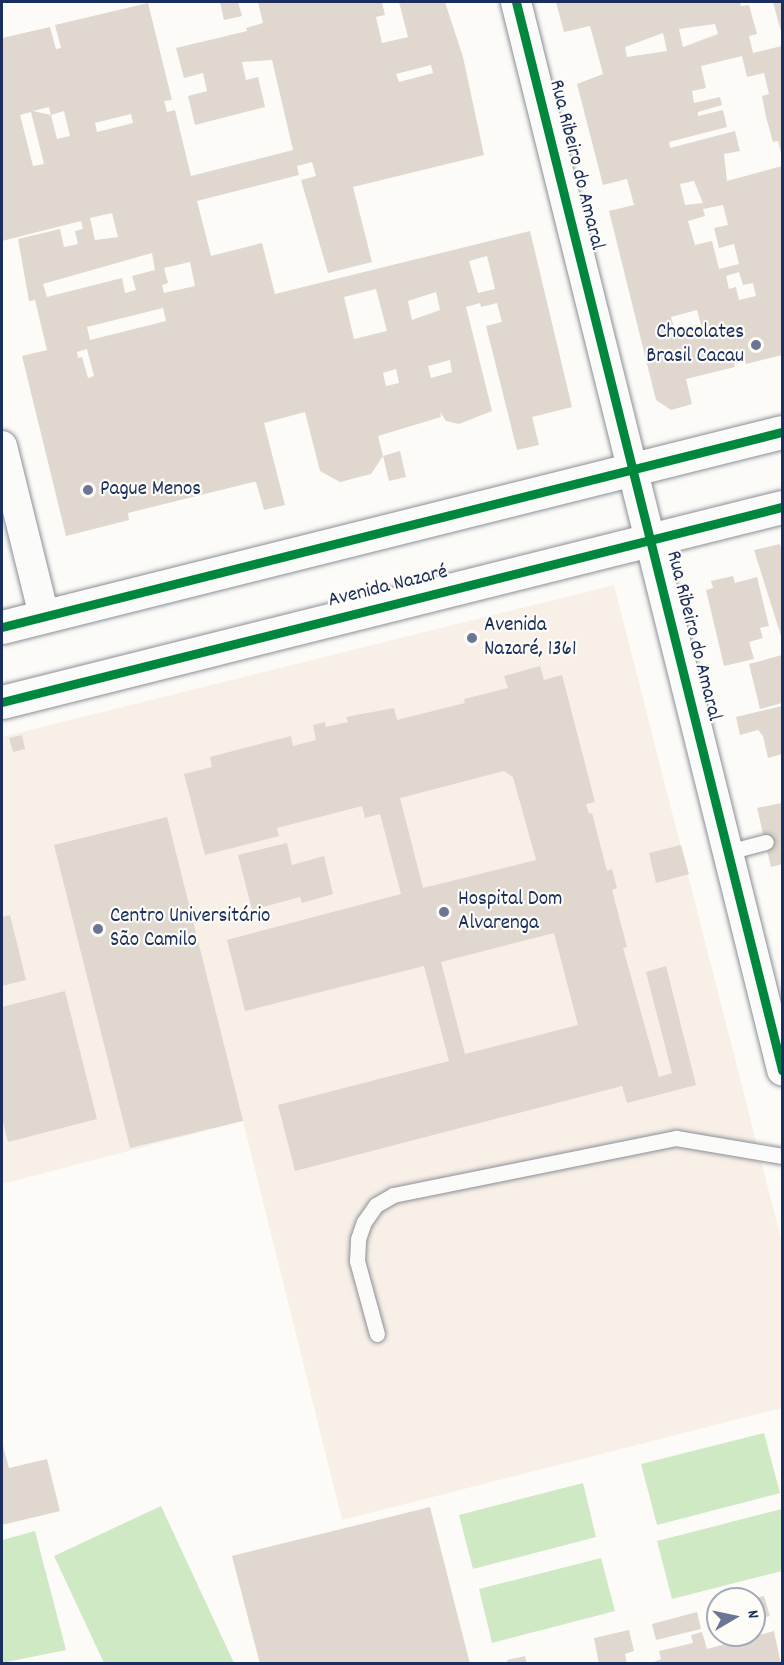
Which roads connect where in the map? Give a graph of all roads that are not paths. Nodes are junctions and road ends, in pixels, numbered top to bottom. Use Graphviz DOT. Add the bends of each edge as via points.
graph roads {
  1 [pos="516,2"];
  2 [pos="783,432"];
  3 [pos="2,446"];
  4 [pos="633,470"];
  5 [pos="783,507"];
  6 [pos="650,540"];
  7 [pos="44,616"];
  8 [pos="2,627"];
  9 [pos="2,702"];
  10 [pos="766,842"];
  11 [pos="728,852"];
  12 [pos="783,1070"];
  13 [pos="783,1156"];
  14 [pos="377,1334"];
  1 -- 4 [label="street, Rua Ribeiro do Amaral"];
  2 -- 4 [label="main road"];
  3 -- 7 [label="street"];
  4 -- 6 [label="street, Rua Ribeiro do Amaral"];
  4 -- 7 [label="main road"];
  5 -- 6 [label="main road, Avenida Nazaré"];
  6 -- 9 [label="main road, Avenida Nazaré"];
  6 -- 11 [label="street, Rua Ribeiro do Amaral"];
  7 -- 8 [label="main road"];
  10 -- 11 [label="lane"];
  11 -- 12 [label="street, Rua Ribeiro do Amaral"];
  13 -- 14 [label="lane" via="676,1138 393,1195 376,1205 358,1239 357,1261"];
}
